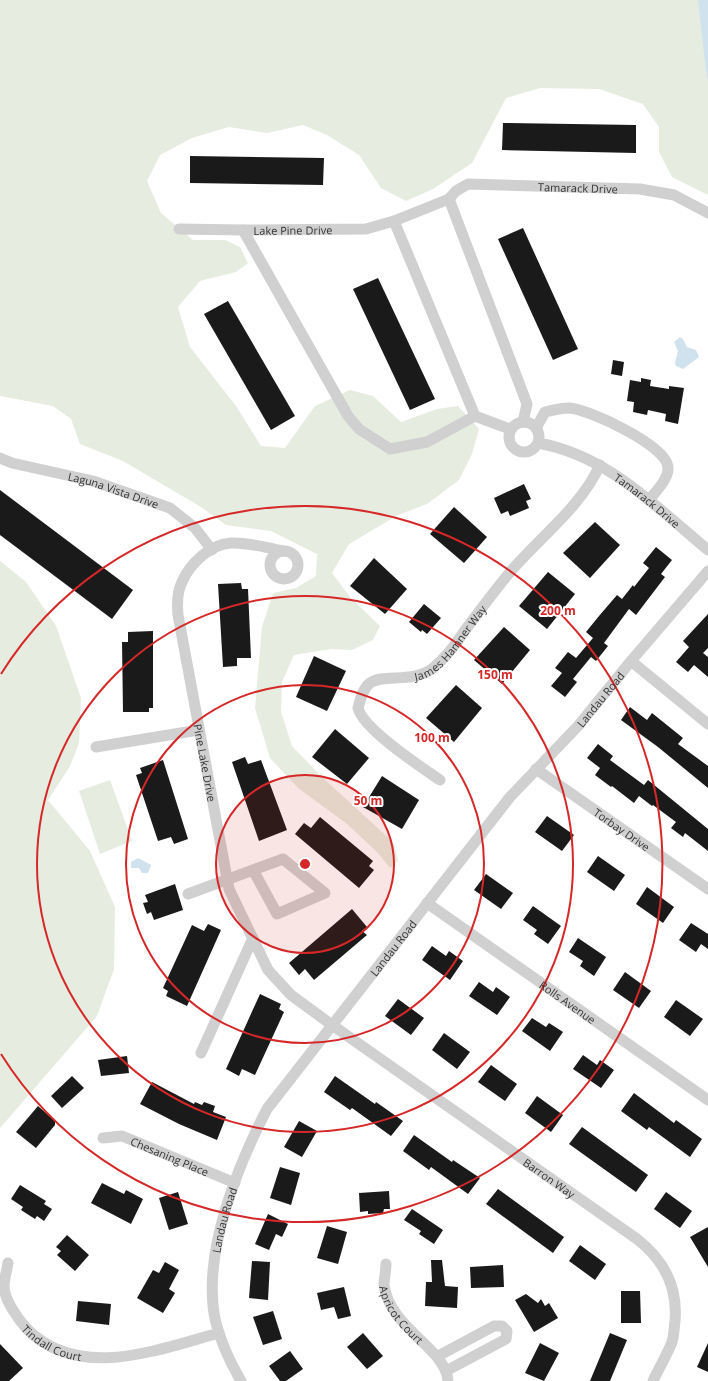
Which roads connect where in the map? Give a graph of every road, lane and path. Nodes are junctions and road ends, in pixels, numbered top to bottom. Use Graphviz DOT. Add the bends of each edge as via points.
graph roads {
  1 [pos="449,199"];
  2 [pos="708,213"];
  3 [pos="394,221"];
  4 [pos="179,229"];
  5 [pos="243,230"];
  6 [pos="476,416"];
  7 [pos="523,422"];
  8 [pos="536,428"];
  9 [pos="510,429"];
  10 [pos="538,443"];
  11 [pos="0,458"];
  12 [pos="600,465"];
  13 [pos="649,500"];
  14 [pos="212,550"];
  15 [pos="708,550"];
  16 [pos="284,551"];
  17 [pos="708,571"];
  18 [pos="631,661"];
  19 [pos="708,724"];
  20 [pos="199,730"];
  21 [pos="96,747"];
  22 [pos="536,769"];
  23 [pos="440,780"];
  24 [pos="253,870"];
  25 [pos="227,880"];
  26 [pos="708,889"];
  27 [pos="188,894"];
  28 [pos="428,903"];
  29 [pos="253,938"];
  30 [pos="332,1025"];
  31 [pos="201,1053"];
  32 [pos="708,1100"];
  33 [pos="103,1138"];
  34 [pos="235,1183"];
  35 [pos="8,1263"];
  36 [pos="386,1264"];
  37 [pos="219,1333"];
  38 [pos="438,1356"];
  39 [pos="447,1376"];
  40 [pos="241,1381"];
  41 [pos="653,1381"];
  1 -- 2 [label="street, Tamarack Drive" via="456,190 468,184 640,189 674,195"];
  1 -- 3 [label="street, Lake Pine Drive"];
  1 -- 7 [label="street" via="527,404"];
  3 -- 5 [label="street, Lake Pine Drive" via="366,229"];
  3 -- 6 [label="street"];
  4 -- 5 [label="street"];
  5 -- 6 [label="street, Lake Pine Drive" via="348,416 359,429 390,449 427,442"];
  6 -- 9 [label="street"];
  7 -- 8 [label="street" via="528,422"];
  7 -- 9 [label="street"];
  8 -- 10 [label="street"];
  8 -- 13 [label="street" via="545,412 569,408 600,416 660,452 668,465 668,475"];
  9 -- 10 [label="street" via="509,439 513,448 526,452"];
  10 -- 12 [label="street, Tamarack Drive" via="578,453"];
  11 -- 14 [label="street, Laguna Vista Drive" via="93,481 170,508 195,528"];
  12 -- 13 [label="street, Tamarack Drive"];
  12 -- 23 [label="street, James Hamner Way" via="594,480 580,498 512,570 448,654 433,668 414,677 376,680 365,689 358,708 363,719"];
  13 -- 15 [label="street, Tamarack Drive"];
  14 -- 16 [label="street, Pine Lake Drive" via="230,543 241,543"];
  14 -- 20 [label="street, Pine Lake Drive" via="189,570 182,581 177,602"];
  17 -- 18 [label="street, Landau Road"];
  18 -- 19 [label="street"];
  18 -- 22 [label="street, Landau Road" via="578,726"];
  20 -- 21 [label="street"];
  20 -- 25 [label="street, Pine Lake Drive"];
  22 -- 26 [label="street, Torbay Drive"];
  22 -- 28 [label="street, Landau Road" via="510,797"];
  24 -- 24 [label="street" via="283,859 325,893 277,914"];
  24 -- 25 [label="street"];
  25 -- 27 [label="street"];
  25 -- 29 [label="street, Pine Lake Drive"];
  28 -- 30 [label="street, Landau Road"];
  28 -- 32 [label="street, Rolls Avenue"];
  29 -- 30 [label="street, Pine Lake Drive" via="268,970 276,980"];
  29 -- 31 [label="street"];
  30 -- 34 [label="street, Landau Road" via="267,1109"];
  30 -- 41 [label="street, Barron Way" via="654,1253 669,1276 676,1307 672,1341"];
  33 -- 34 [label="street, Chesaning Place" via="122,1136"];
  34 -- 37 [label="street, Landau Road" via="220,1229 213,1271 213,1301"];
  35 -- 37 [label="street, Tindall Court" via="4,1287 13,1310 33,1336 61,1353 82,1359 109,1361"];
  36 -- 38 [label="street, Apricot Court" via="384,1285 396,1315"];
  37 -- 40 [label="street, Landau Road" via="232,1367"];
  38 -- 39 [label="street, Apricot Court"];
  38 -- 39 [label="street" via="494,1326 502,1326 507,1331 506,1339"];
}
